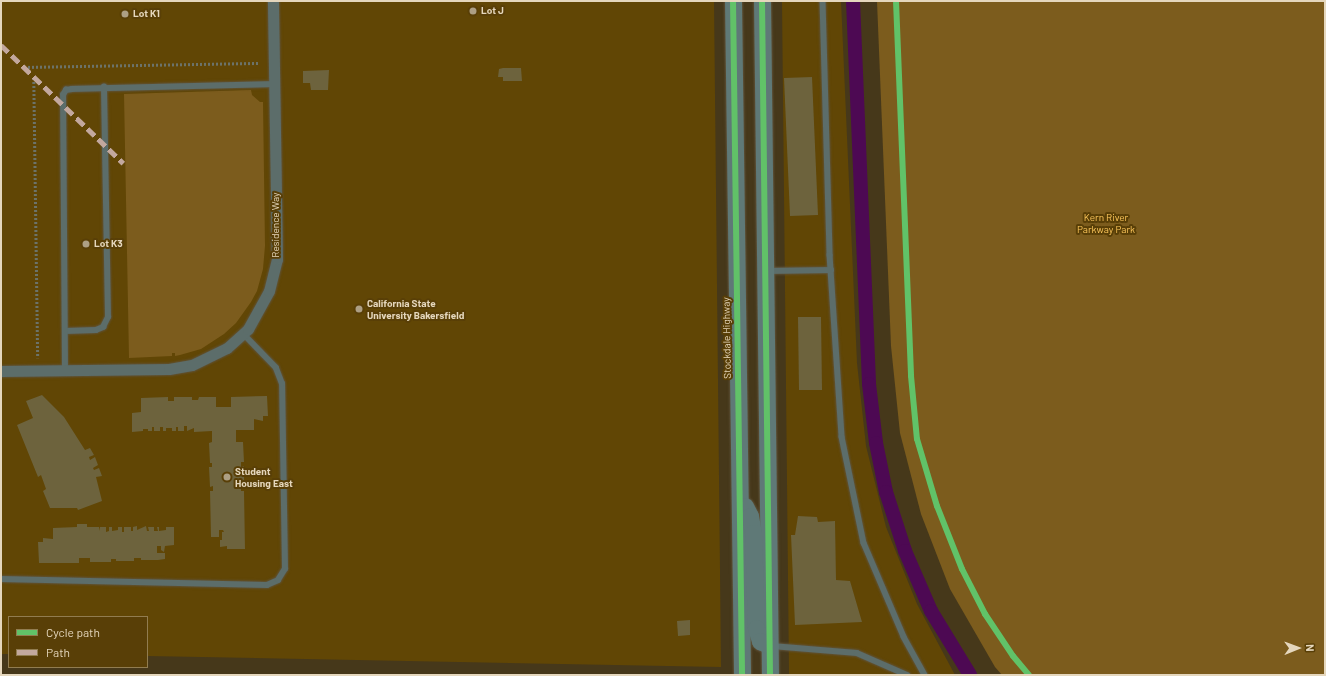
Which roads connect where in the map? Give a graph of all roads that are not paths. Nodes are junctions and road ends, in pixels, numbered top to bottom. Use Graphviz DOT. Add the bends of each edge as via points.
graph roads {
  1 [pos="273,1"];
  2 [pos="733,1"];
  3 [pos="762,1"];
  4 [pos="823,1"];
  5 [pos="274,84"];
  6 [pos="104,87"];
  7 [pos="831,270"];
  8 [pos="765,271"];
  9 [pos="65,331"];
  10 [pos="243,334"];
  11 [pos="1,371"];
  12 [pos="65,371"];
  13 [pos="739,495"];
  14 [pos="1,579"];
  15 [pos="770,646"];
  16 [pos="742,675"];
  17 [pos="770,675"];
  18 [pos="907,675"];
  19 [pos="925,675"];
  1 -- 5 [label="street, Residence Way"];
  2 -- 13 [label="main road, Stockdale Highway"];
  3 -- 8 [label="main road"];
  4 -- 7 [label="lane"];
  5 -- 6 [label="lane"];
  5 -- 10 [label="street, Residence Way" via="277,259 269,291"];
  6 -- 9 [label="lane" via="108,317 103,327 96,330"];
  6 -- 9 [label="lane" via="66,90 63,95"];
  7 -- 8 [label="lane"];
  7 -- 19 [label="lane" via="842,437 864,543 904,637"];
  8 -- 15 [label="main road"];
  9 -- 12 [label="lane"];
  10 -- 12 [label="street, Residence Way" via="227,348 192,365 170,369"];
  10 -- 14 [label="lane" via="276,368 282,384 285,569 278,580 267,585"];
  11 -- 12 [label="street, Residence Way"];
  13 -- 15 [label="main road" via="750,516 753,533 756,633 760,641"];
  13 -- 16 [label="main road, Stockdale Highway"];
  15 -- 17 [label="main road"];
  15 -- 18 [label="lane" via="857,653"];
}
